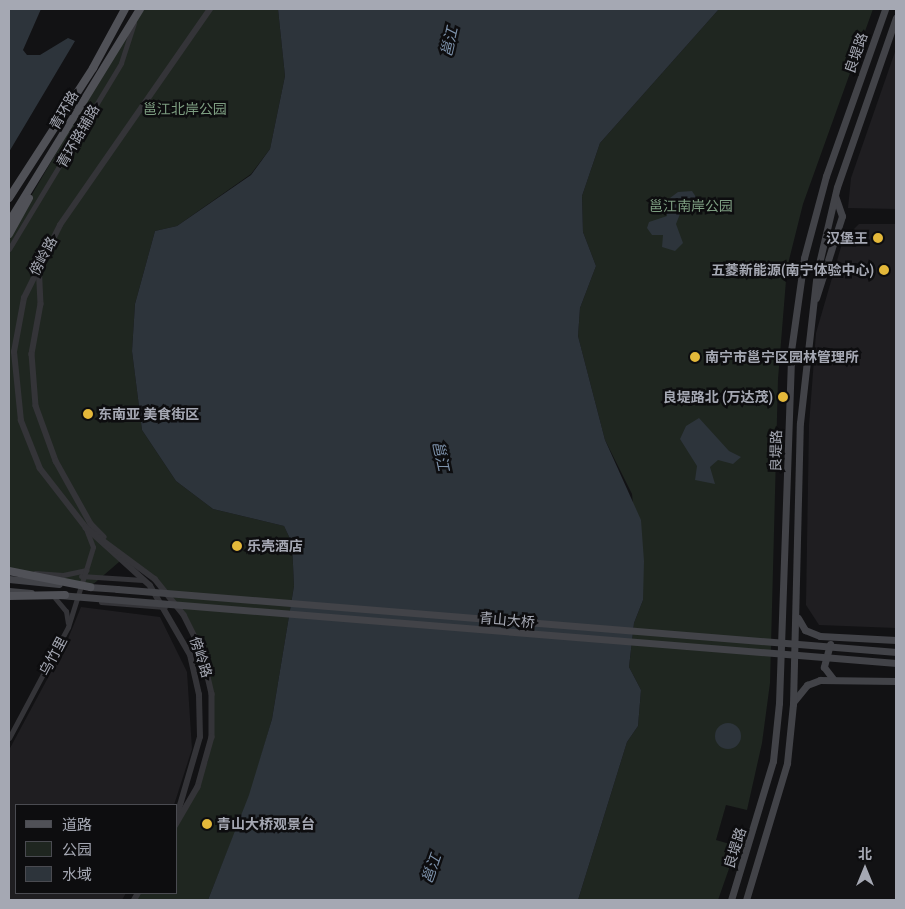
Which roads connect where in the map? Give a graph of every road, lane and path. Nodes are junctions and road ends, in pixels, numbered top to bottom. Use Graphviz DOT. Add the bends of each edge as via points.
graph roads {
  1 [pos="125,9"];
  2 [pos="140,9"];
  3 [pos="210,9"];
  4 [pos="885,9"];
  5 [pos="136,18"];
  6 [pos="896,18"];
  7 [pos="36,180"];
  8 [pos="835,196"];
  9 [pos="9,198"];
  10 [pos="9,222"];
  11 [pos="9,234"];
  12 [pos="9,249"];
  13 [pos="41,258"];
  14 [pos="812,307"];
  15 [pos="86,528"];
  16 [pos="126,556"];
  17 [pos="86,570"];
  18 [pos="9,571"];
  19 [pos="786,572"];
  20 [pos="798,572"];
  21 [pos="63,575"];
  22 [pos="83,576"];
  23 [pos="9,579"];
  24 [pos="143,580"];
  25 [pos="90,587"];
  26 [pos="9,593"];
  27 [pos="65,595"];
  28 [pos="55,598"];
  29 [pos="76,600"];
  30 [pos="165,607"];
  31 [pos="797,616"];
  32 [pos="68,627"];
  33 [pos="839,639"];
  34 [pos="896,640"];
  35 [pos="896,652"];
  36 [pos="896,663"];
  37 [pos="833,679"];
  38 [pos="896,681"];
  39 [pos="793,704"];
  40 [pos="9,738"];
  41 [pos="178,813"];
  42 [pos="178,820"];
  43 [pos="731,900"];
  44 [pos="746,900"];
  1 -- 9 [label="main road, 青环路" via="93,68"];
  2 -- 5 [label="main road, 青环路"];
  3 -- 13 [label="street, 傍岭路"];
  4 -- 19 [label="main road, 良堤路" via="826,176 804,258 791,351"];
  5 -- 7 [label="main road, 青环路"];
  5 -- 12 [label="street, 青环路辅路" via="121,64"];
  6 -- 8 [label="main road, 良堤路"];
  7 -- 10 [label="main road, 青环路"];
  7 -- 11 [label="main road"];
  8 -- 14 [label="main road, 良堤路"];
  8 -- 14 [label="main road" via="842,216 831,260"];
  13 -- 15 [label="street, 傍岭路" via="18,324 16,402 40,469"];
  13 -- 16 [label="street" via="40,304 32,354 40,422 91,524"];
  14 -- 20 [label="main road, 良堤路" via="800,423"];
  15 -- 16 [label="street, 傍岭路"];
  15 -- 17 [label="street, 乌竹里" via="93,547"];
  15 -- 24 [label="street, 傍岭路"];
  16 -- 42 [label="street, 傍岭路" via="155,579 184,615 208,671 213,716 208,761"];
  17 -- 21 [label="street"];
  17 -- 22 [label="street, 乌竹里"];
  18 -- 21 [label="street"];
  18 -- 25 [label="main road, bridge"];
  19 -- 20 [label="main road"];
  19 -- 43 [label="main road, 良堤路" via="773,761"];
  20 -- 31 [label="main road, 良堤路"];
  21 -- 22 [label="street"];
  22 -- 24 [label="street"];
  22 -- 29 [label="street, 乌竹里"];
  23 -- 25 [label="main road, 青山大桥, bridge"];
  24 -- 30 [label="street, 傍岭路"];
  25 -- 35 [label="main road, 青山大桥, bridge"];
  26 -- 27 [label="main road, bridge"];
  26 -- 28 [label="street"];
  27 -- 36 [label="main road, 青山大桥, bridge"];
  28 -- 29 [label="street"];
  28 -- 32 [label="street" via="66,611"];
  29 -- 30 [label="street"];
  29 -- 32 [label="street, 乌竹里"];
  30 -- 41 [label="street, 傍岭路" via="190,655 201,716 197,759"];
  31 -- 33 [label="main road" via="809,633"];
  31 -- 39 [label="main road, 良堤路"];
  32 -- 40 [label="street, 乌竹里"];
  33 -- 34 [label="main road"];
  33 -- 37 [label="main road" via="826,648 824,657 824,666"];
  37 -- 38 [label="main road"];
  37 -- 39 [label="main road" via="807,685"];
  39 -- 44 [label="main road, 良堤路" via="786,763"];
}
